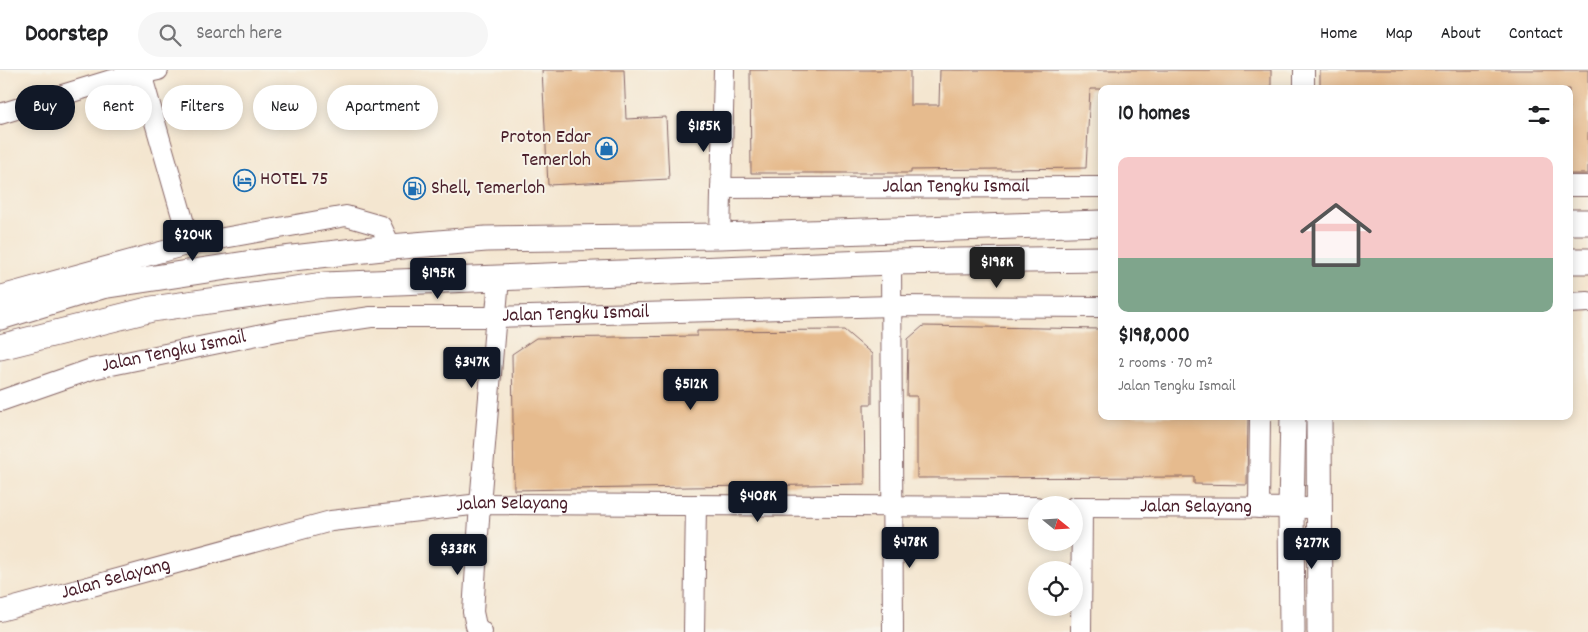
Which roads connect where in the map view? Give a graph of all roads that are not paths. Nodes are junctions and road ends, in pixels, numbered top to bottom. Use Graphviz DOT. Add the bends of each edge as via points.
graph roads {
  1 [pos="724,70"];
  2 [pos="1304,70"];
  3 [pos="147,72"];
  4 [pos="1304,85"];
  5 [pos="0,114"];
  6 [pos="1573,186"];
  7 [pos="1588,186"];
  8 [pos="1098,187"];
  9 [pos="721,188"];
  10 [pos="1573,222"];
  11 [pos="1588,222"];
  12 [pos="1098,223"];
  13 [pos="1059,224"];
  14 [pos="720,236"];
  15 [pos="190,244"];
  16 [pos="391,247"];
  17 [pos="1098,259"];
  18 [pos="1061,260"];
  19 [pos="892,262"];
  20 [pos="499,278"];
  21 [pos="0,296"];
  22 [pos="1588,302"];
  23 [pos="1573,303"];
  24 [pos="892,306"];
  25 [pos="1098,307"];
  26 [pos="0,316"];
  27 [pos="496,317"];
  28 [pos="0,347"];
  29 [pos="0,401"];
  30 [pos="1260,420"];
  31 [pos="1293,420"];
  32 [pos="1319,420"];
  33 [pos="480,504"];
  34 [pos="696,505"];
  35 [pos="893,506"];
  36 [pos="1028,507"];
  37 [pos="1083,507"];
  38 [pos="1259,508"];
  39 [pos="1291,508"];
  40 [pos="1319,508"];
  41 [pos="1079,551"];
  42 [pos="0,610"];
  43 [pos="482,632"];
  44 [pos="694,632"];
  45 [pos="893,632"];
  46 [pos="1081,632"];
  47 [pos="1292,632"];
  48 [pos="1320,632"];
  1 -- 9 [label="street"];
  2 -- 4 [label="street"];
  3 -- 5 [label="street"];
  3 -- 15 [label="street"];
  6 -- 7 [label="street"];
  8 -- 9 [label="street, Jalan Tengku Ismail"];
  9 -- 14 [label="street"];
  10 -- 11 [label="main road"];
  12 -- 13 [label="main road, Jalan Tengku Ismail"];
  13 -- 14 [label="main road, Jalan Tengku Ismail"];
  13 -- 18 [label="main road"];
  14 -- 16 [label="main road, Jalan Tengku Ismail" via="486,239"];
  15 -- 16 [label="street" via="346,216 381,226"];
  15 -- 21 [label="street"];
  16 -- 26 [label="main road, Jalan Tengku Ismail" via="266,261 102,286"];
  17 -- 18 [label="main road, Jalan Tengku Ismail"];
  18 -- 19 [label="main road, Jalan Tengku Ismail"];
  19 -- 20 [label="main road, Jalan Tengku Ismail"];
  19 -- 24 [label="street"];
  20 -- 27 [label="street"];
  20 -- 28 [label="main road, Jalan Tengku Ismail" via="324,286 152,309"];
  22 -- 23 [label="street"];
  24 -- 25 [label="street, Jalan Tengku Ismail"];
  24 -- 27 [label="street, Jalan Tengku Ismail"];
  24 -- 35 [label="street"];
  27 -- 29 [label="street, Jalan Tengku Ismail" via="371,317 282,330 92,369"];
  27 -- 33 [label="street"];
  30 -- 38 [label="street"];
  31 -- 39 [label="main road"];
  32 -- 40 [label="main road"];
  33 -- 34 [label="street, Jalan Selayang"];
  33 -- 42 [label="street, Jalan Selayang" via="331,522"];
  33 -- 43 [label="street" via="473,612 476,626"];
  34 -- 35 [label="street, Jalan Selayang"];
  34 -- 44 [label="street"];
  35 -- 36 [label="street, Jalan Selayang"];
  35 -- 45 [label="street"];
  37 -- 38 [label="street, Jalan Selayang"];
  38 -- 39 [label="street, Jalan Selayang"];
  39 -- 40 [label="street, Jalan Selayang"];
  39 -- 47 [label="main road"];
  40 -- 48 [label="main road"];
  41 -- 46 [label="street"];
}
